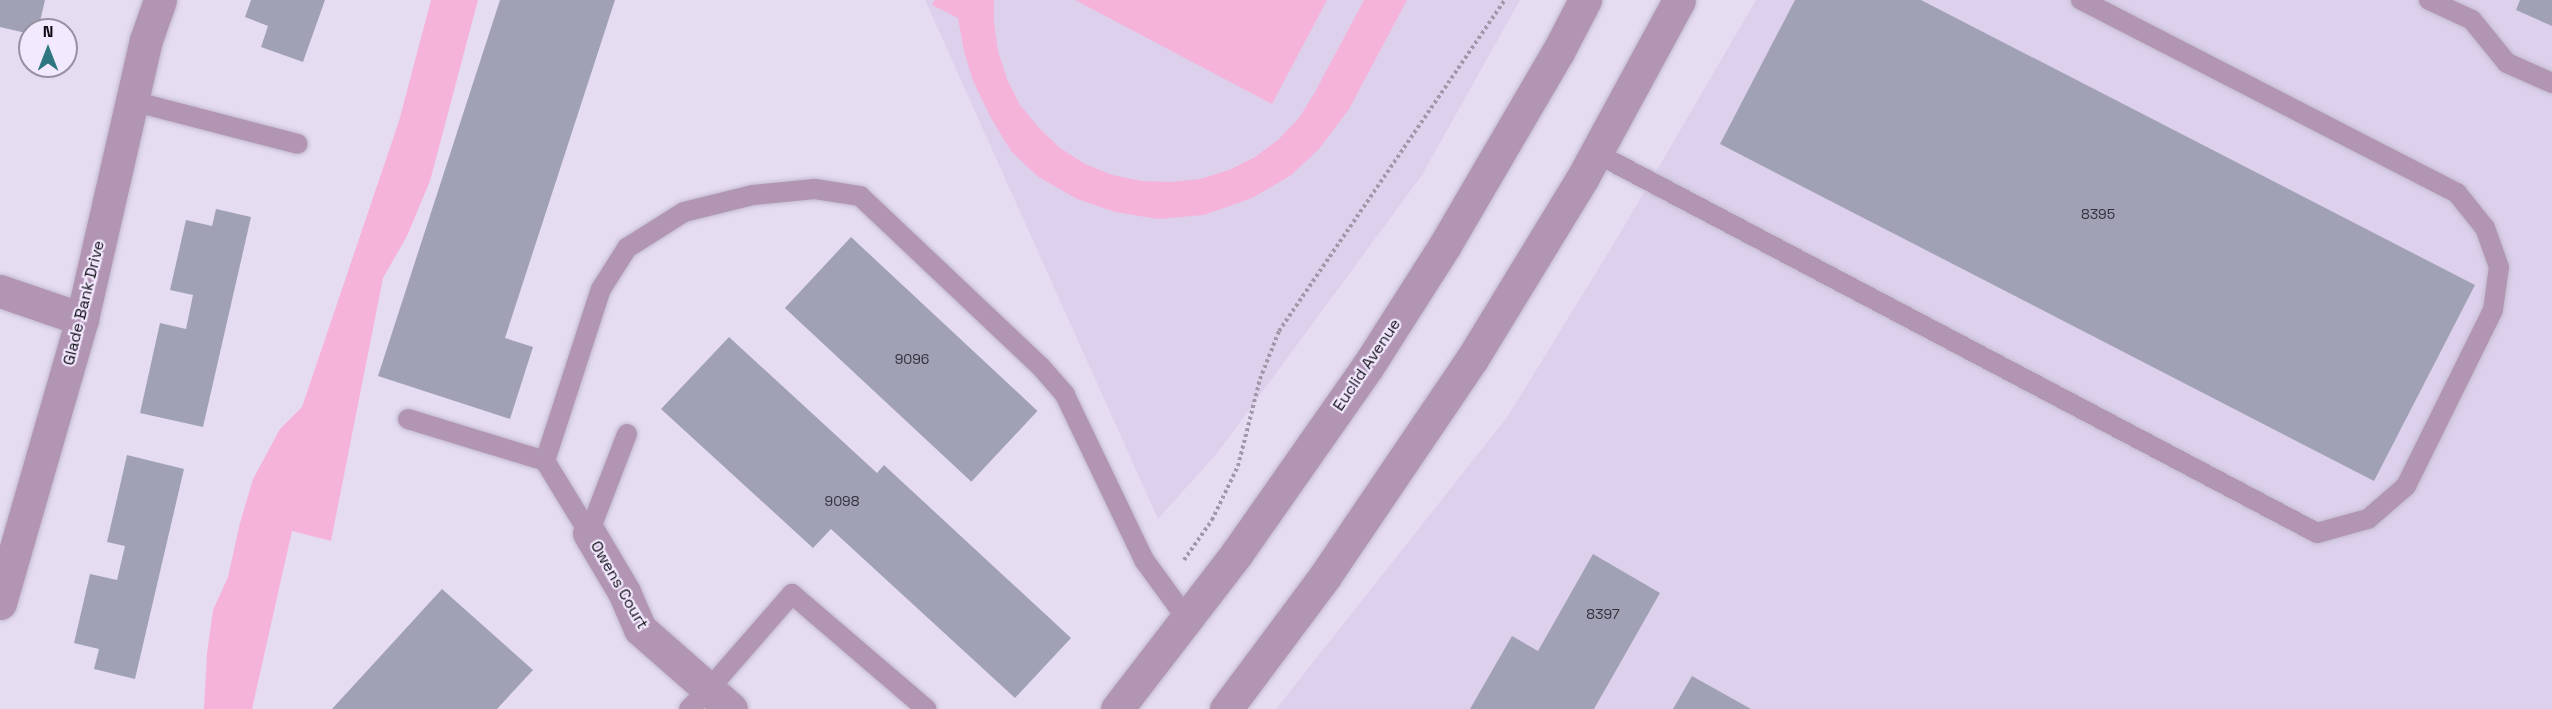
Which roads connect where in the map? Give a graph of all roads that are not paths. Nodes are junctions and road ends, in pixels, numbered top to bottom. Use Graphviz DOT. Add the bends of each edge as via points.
graph roads {
  1 [pos="159,0"];
  2 [pos="1586,0"];
  3 [pos="1679,0"];
  4 [pos="2081,0"];
  5 [pos="2429,0"];
  6 [pos="2552,83"];
  7 [pos="132,101"];
  8 [pos="298,144"];
  9 [pos="1596,153"];
  10 [pos="0,291"];
  11 [pos="82,319"];
  12 [pos="408,419"];
  13 [pos="627,434"];
  14 [pos="544,461"];
  15 [pos="589,533"];
  16 [pos="0,603"];
  17 [pos="1187,619"];
  18 [pos="710,702"];
  19 [pos="926,709"];
  20 [pos="1117,709"];
  21 [pos="1226,709"];
  1 -- 7 [label="street, Glade Bank Drive"];
  2 -- 17 [label="street, Euclid Avenue" via="1444,245 1368,366"];
  3 -- 9 [label="street"];
  4 -- 9 [label="lane" via="2457,193 2485,228 2499,267 2493,310 2406,486 2368,519 2317,533"];
  5 -- 6 [label="lane" via="2472,20 2507,63"];
  7 -- 8 [label="lane"];
  7 -- 11 [label="street, Glade Bank Drive"];
  9 -- 21 [label="street" via="1440,407 1325,576"];
  10 -- 11 [label="street"];
  11 -- 16 [label="street, Glade Bank Drive"];
  12 -- 14 [label="lane"];
  13 -- 15 [label="lane"];
  14 -- 15 [label="lane"];
  14 -- 17 [label="lane" via="601,289 627,248 684,212 753,195 815,189 860,196 1041,367 1065,395 1144,560"];
  15 -- 18 [label="street, Owens Court" via="624,592 640,629"];
  17 -- 20 [label="street, Euclid Avenue"];
  18 -- 19 [label="lane" via="792,594"];
}
